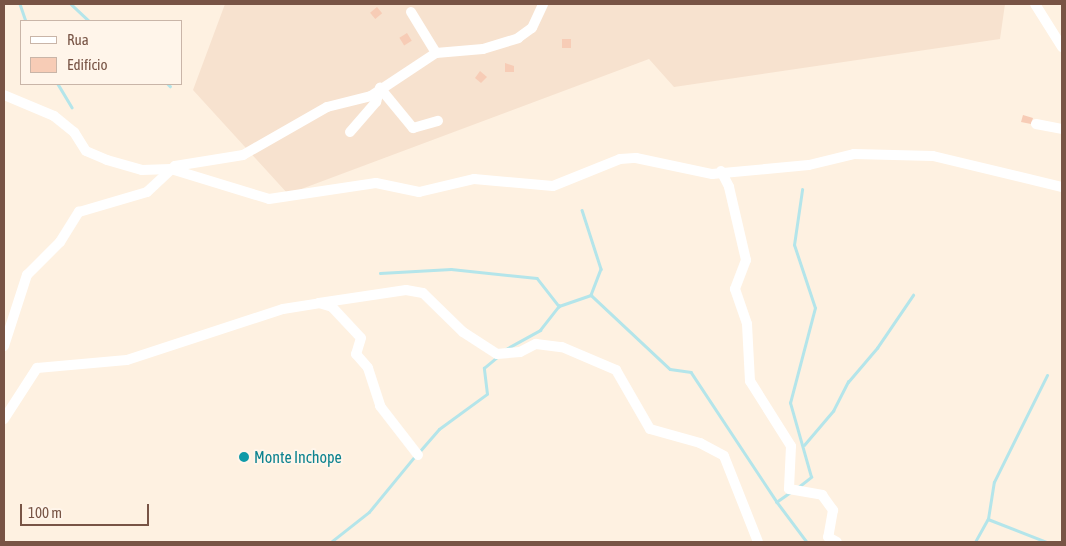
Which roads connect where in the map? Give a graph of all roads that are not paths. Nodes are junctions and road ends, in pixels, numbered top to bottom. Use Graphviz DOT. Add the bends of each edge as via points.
graph roads {
  1 [pos="543,4"];
  2 [pos="1035,4"];
  3 [pos="411,12"];
  4 [pos="1062,48"];
  5 [pos="436,53"];
  6 [pos="380,88"];
  7 [pos="4,95"];
  8 [pos="438,122"];
  9 [pos="1036,124"];
  10 [pos="1062,129"];
  11 [pos="350,132"];
  12 [pos="171,169"];
  13 [pos="720,171"];
  14 [pos="1062,188"];
  15 [pos="319,303"];
  16 [pos="4,346"];
  17 [pos="4,419"];
  18 [pos="418,455"];
  19 [pos="758,542"];
  20 [pos="837,542"];
  1 -- 5 [label="street" via="532,28 518,38 483,49"];
  2 -- 4 [label="street"];
  3 -- 5 [label="street"];
  5 -- 6 [label="street"];
  6 -- 8 [label="street" via="414,128"];
  6 -- 11 [label="street" via="376,102"];
  6 -- 12 [label="street" via="348,105 327,108 242,155"];
  7 -- 12 [label="street" via="27,101 64,122 86,151 142,170"];
  9 -- 10 [label="street"];
  12 -- 13 [label="street" via="269,199 376,183 419,192 474,179 553,186 620,159 636,158 686,170"];
  12 -- 16 [label="street" via="147,192 79,212 60,242 27,275"];
  13 -- 14 [label="street" via="809,165 854,154 933,156"];
  13 -- 20 [label="street" via="729,188 746,260 735,289 747,324 750,381 791,446 789,489 822,495 833,510 828,537"];
  15 -- 17 [label="street" via="283,309 127,360 37,368"];
  15 -- 18 [label="street" via="332,307 361,338 356,354 368,368 380,406"];
  15 -- 19 [label="street" via="406,290 423,293 463,332 497,354 520,352 536,344 562,347 607,365 626,382 650,429 700,443 724,456"];
}
